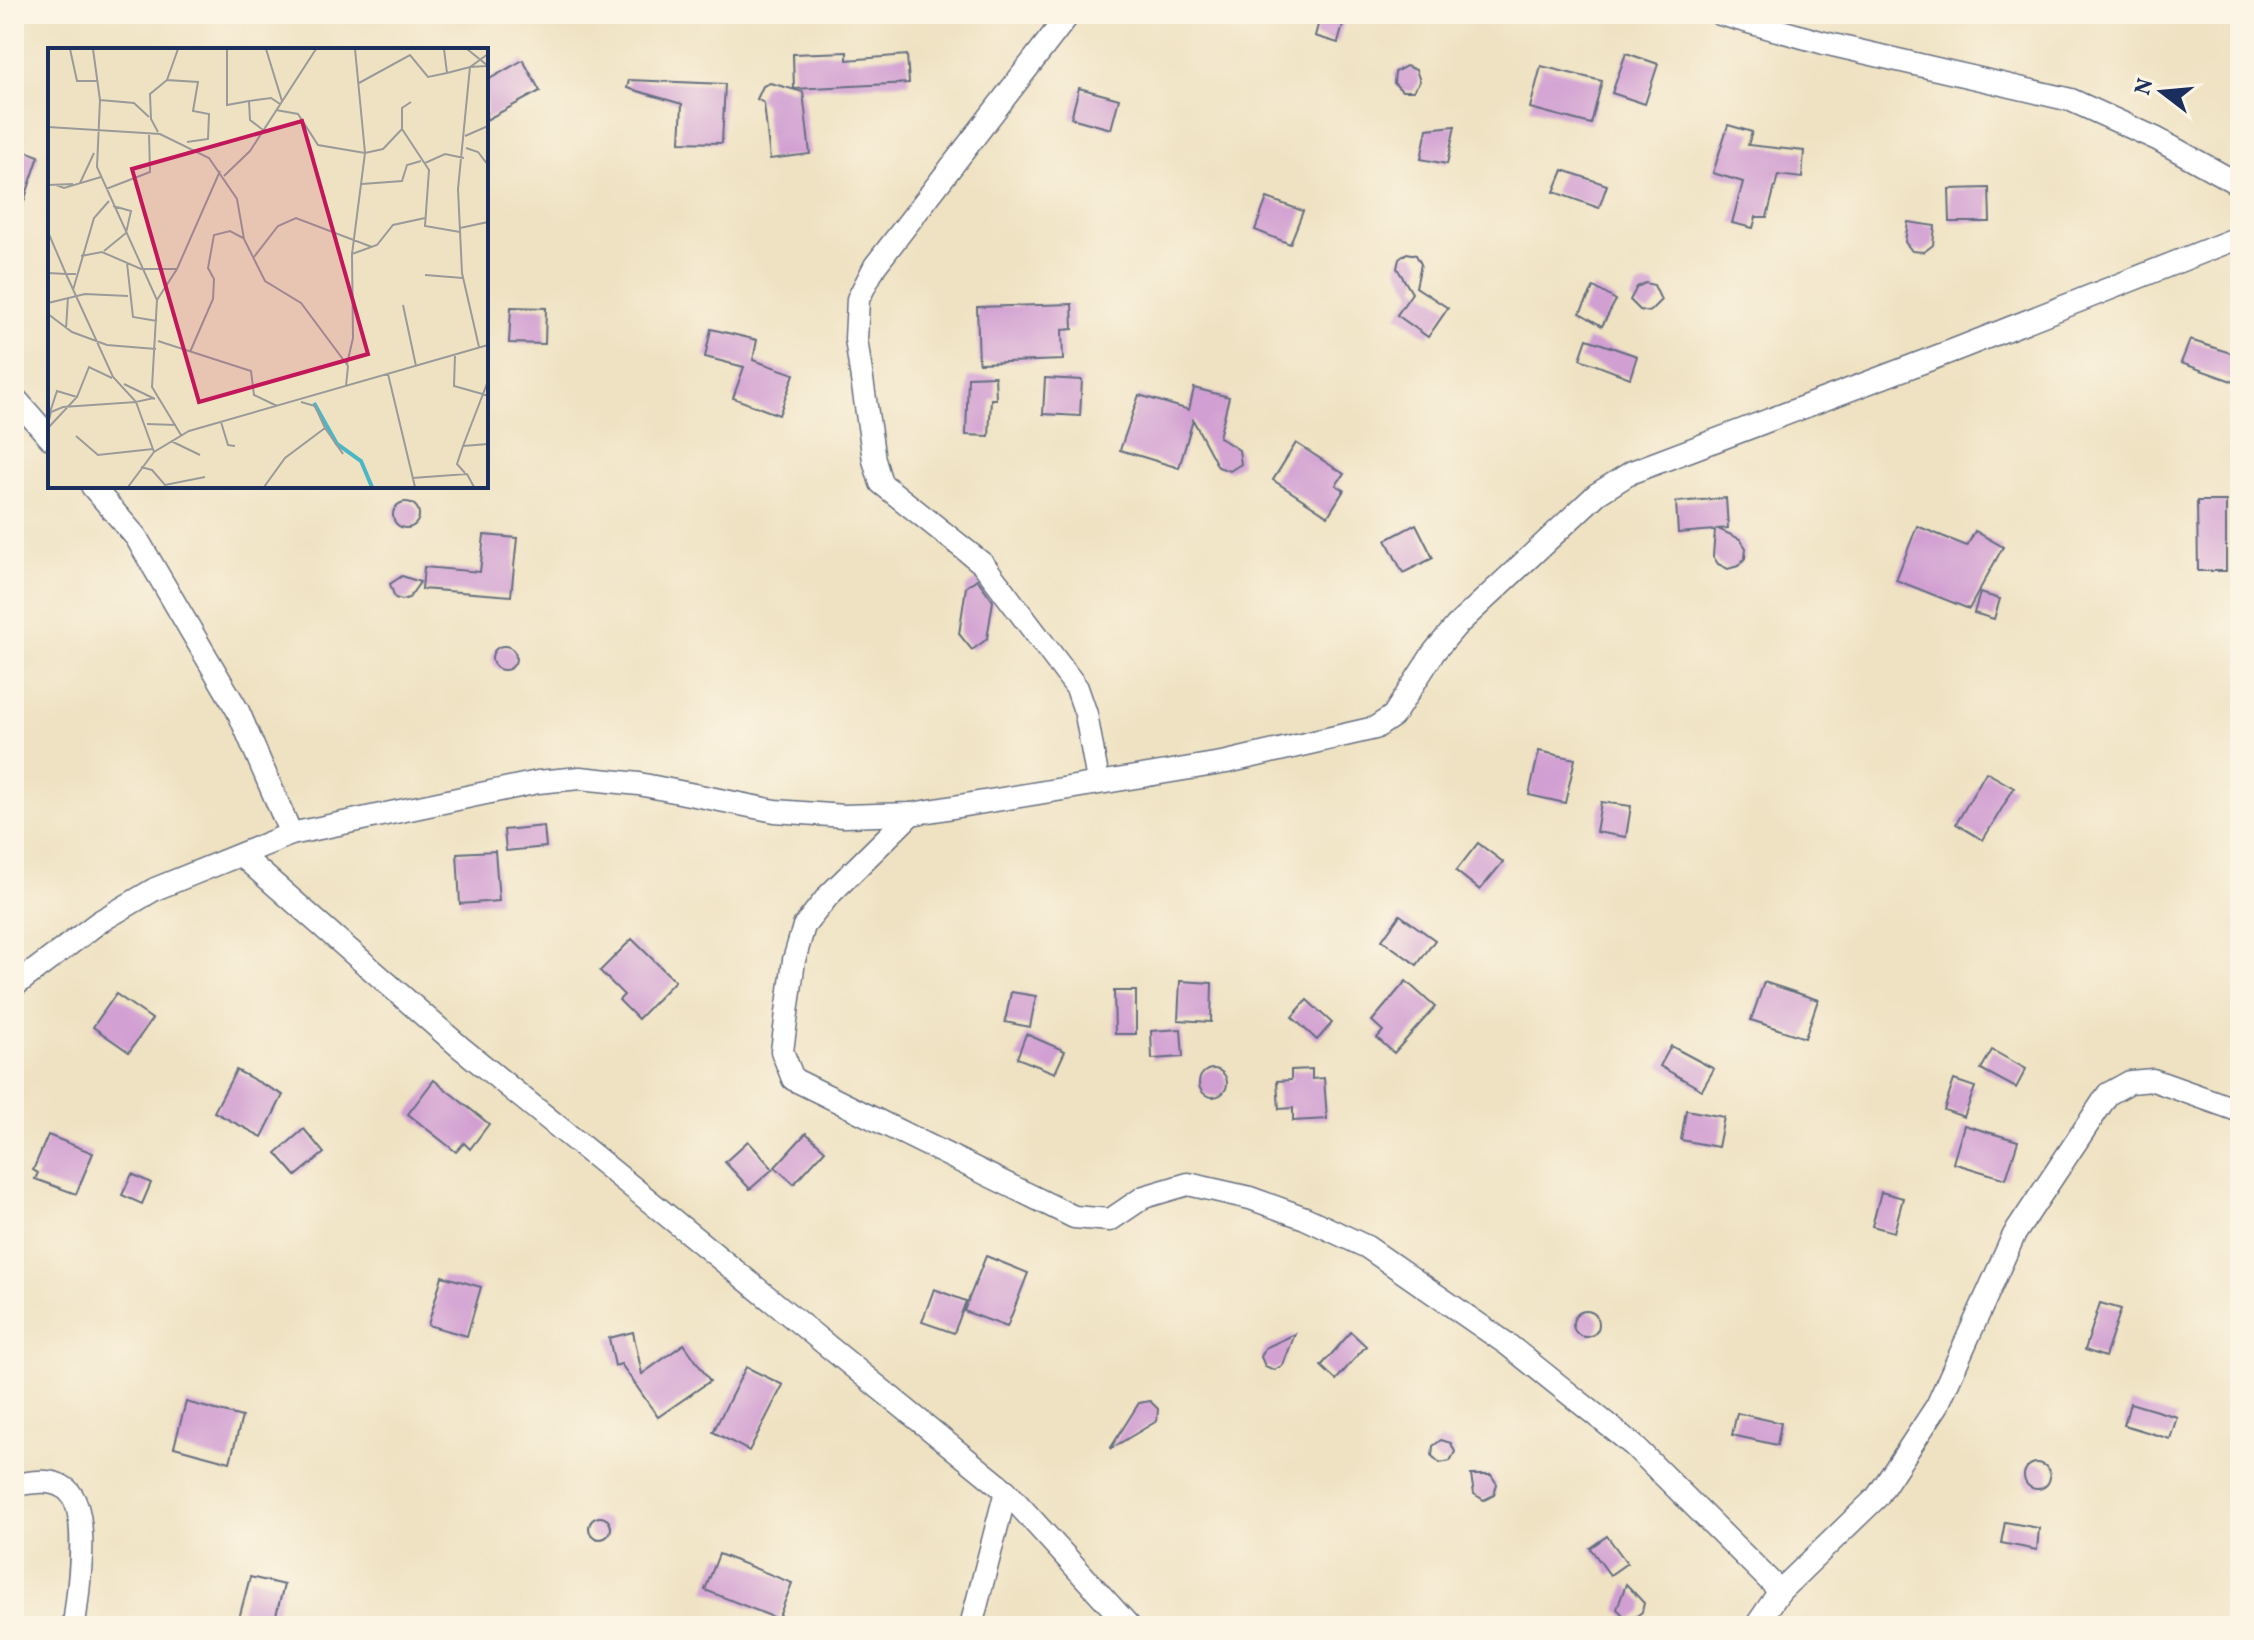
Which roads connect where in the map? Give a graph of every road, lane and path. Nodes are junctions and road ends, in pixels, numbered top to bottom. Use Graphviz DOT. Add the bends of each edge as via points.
graph roads {
  1 [pos="1069,14"];
  2 [pos="1720,14"];
  3 [pos="2240,185"];
  4 [pos="2240,237"];
  5 [pos="14,397"];
  6 [pos="48,436"];
  7 [pos="94,488"];
  8 [pos="1098,781"];
  9 [pos="911,814"];
  10 [pos="291,834"];
  11 [pos="241,855"];
  12 [pos="14,986"];
  13 [pos="2240,1111"];
  14 [pos="14,1485"];
  15 [pos="1006,1491"];
  16 [pos="1780,1591"];
  17 [pos="74,1626"];
  18 [pos="971,1626"];
  19 [pos="1129,1626"];
  20 [pos="1756,1626"];
  1 -- 8 [label="street" via="875,266 858,299 856,339 881,483 983,564 1077,688"];
  2 -- 3 [label="street" via="2071,100"];
  4 -- 8 [label="street" via="1632,472 1597,494 1456,626 1393,716 1375,728 1227,762"];
  5 -- 6 [label="street"];
  7 -- 10 [label="street" via="136,537 238,711"];
  8 -- 9 [label="street"];
  9 -- 10 [label="street" via="775,811 580,778 511,787"];
  9 -- 16 [label="street" via="804,926 782,1051 793,1079 1074,1217 1110,1220 1144,1197 1188,1184 1250,1198 1367,1247 1507,1344 1633,1445"];
  10 -- 11 [label="street"];
  11 -- 12 [label="street" via="155,889 110,915"];
  11 -- 15 [label="street" via="460,1047"];
  13 -- 16 [label="street" via="2153,1080 2130,1082 2108,1094 2014,1235 1937,1406 1877,1497"];
  14 -- 17 [label="street" via="53,1482 76,1500 81,1526"];
  15 -- 18 [label="street"];
  15 -- 19 [label="street"];
  16 -- 20 [label="street"];
}
